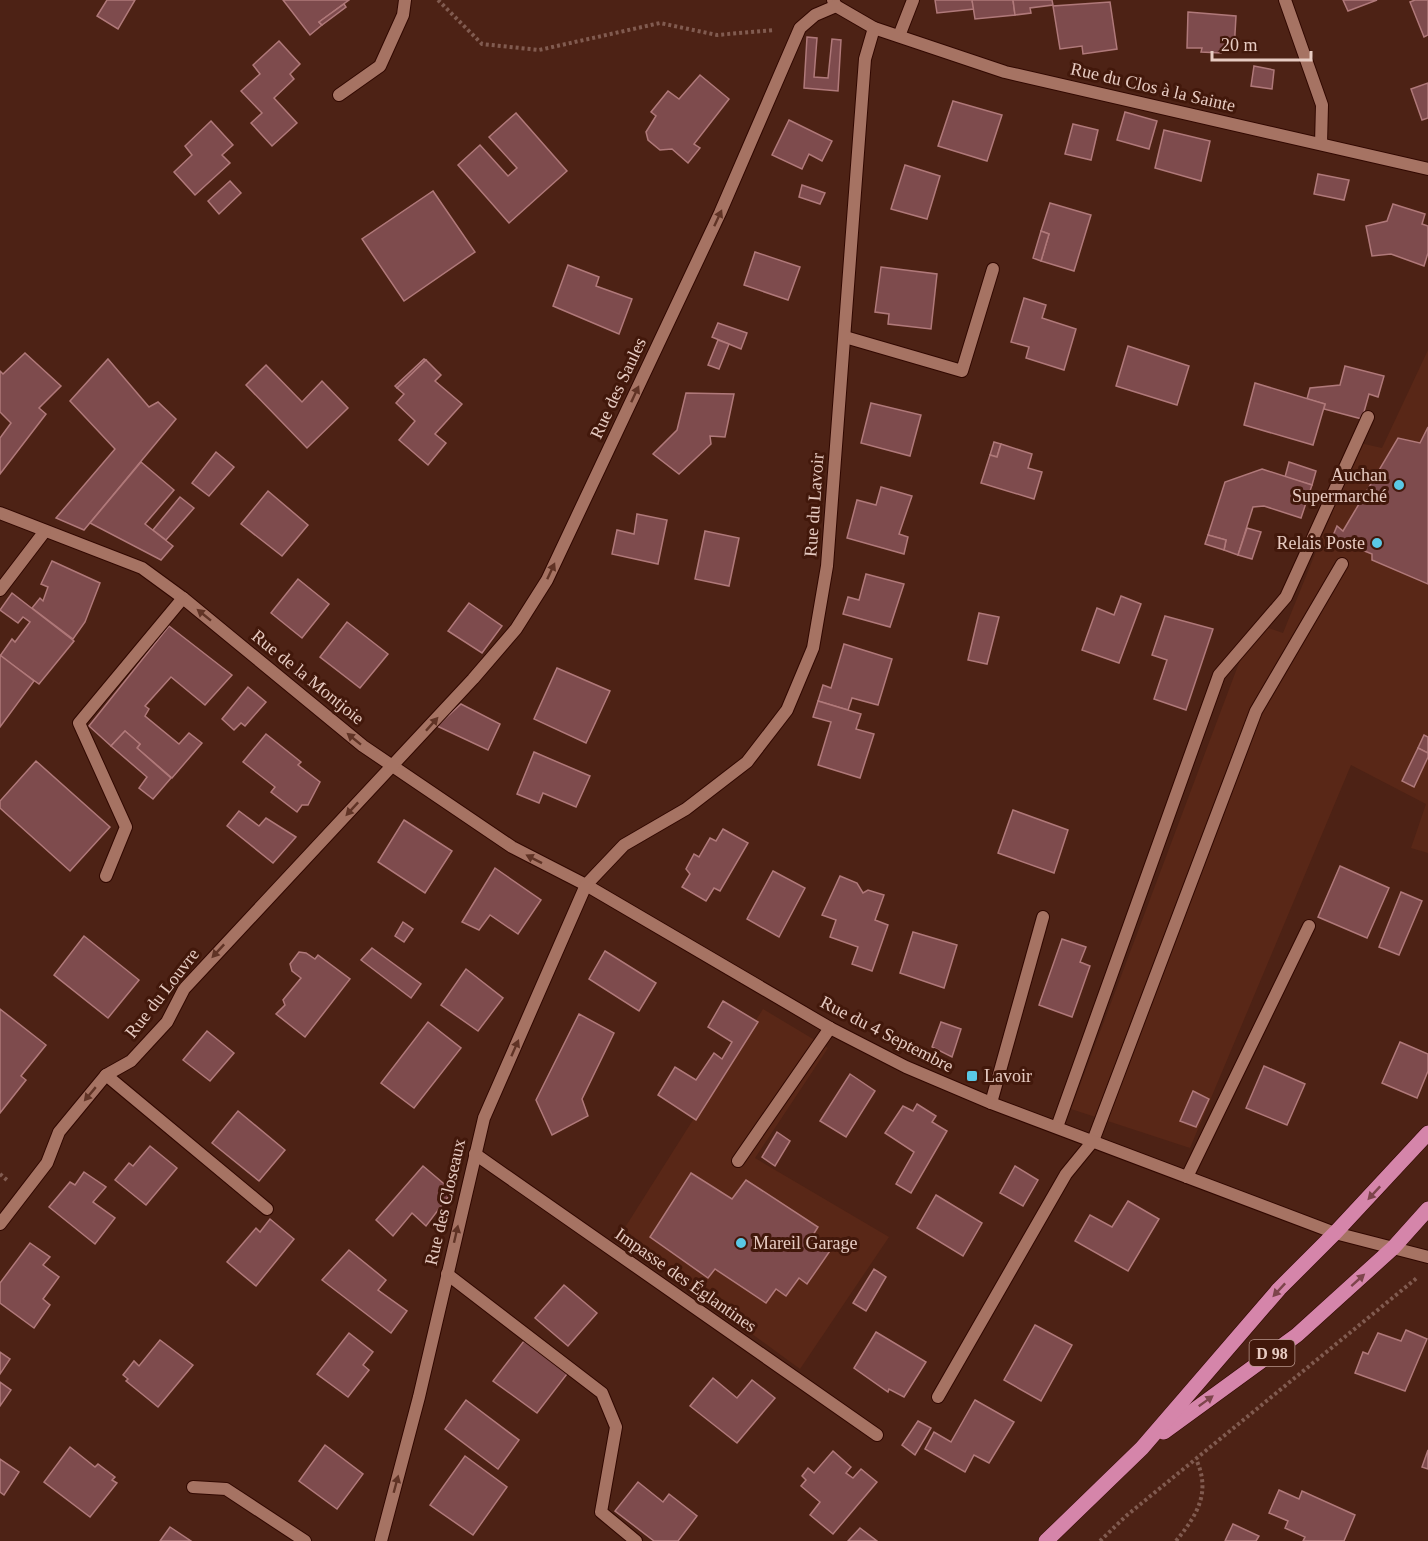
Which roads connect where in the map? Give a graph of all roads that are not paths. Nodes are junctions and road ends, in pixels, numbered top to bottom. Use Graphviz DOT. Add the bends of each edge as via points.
graph roads {
  1 [pos="405,0"];
  2 [pos="913,0"];
  3 [pos="1285,0"];
  4 [pos="835,3"];
  5 [pos="874,28"];
  6 [pos="899,36"];
  7 [pos="339,95"];
  8 [pos="1322,144"];
  9 [pos="1428,169"];
  10 [pos="993,269"];
  11 [pos="845,337"];
  12 [pos="1368,417"];
  13 [pos="0,513"];
  14 [pos="45,531"];
  15 [pos="1342,564"];
  16 [pos="0,590"];
  17 [pos="183,598"];
  18 [pos="392,767"];
  19 [pos="106,876"];
  20 [pos="586,885"];
  21 [pos="1043,917"];
  22 [pos="1309,926"];
  23 [pos="830,1028"];
  24 [pos="106,1075"];
  25 [pos="991,1103"];
  26 [pos="1057,1127"];
  27 [pos="1428,1133"];
  28 [pos="1093,1141"];
  29 [pos="475,1154"];
  30 [pos="738,1161"];
  31 [pos="1187,1177"];
  32 [pos="267,1209"];
  33 [pos="1428,1209"];
  34 [pos="0,1224"];
  35 [pos="1335,1233"];
  36 [pos="1393,1248"];
  37 [pos="1428,1257"];
  38 [pos="447,1274"];
  39 [pos="938,1398"];
  40 [pos="877,1435"];
  41 [pos="1142,1448"];
  42 [pos="193,1487"];
  43 [pos="305,1541"];
  44 [pos="381,1541"];
  45 [pos="636,1541"];
  46 [pos="1046,1541"];
  1 -- 7 [label="street" via="403,15 380,66"];
  2 -- 6 [label="street"];
  3 -- 8 [label="street" via="1322,105"];
  4 -- 5 [label="street, Rue du Clos à la Sainte"];
  18 -- 4 [label="street, Rue des Saules, one-way" via="516,629 547,580 720,213 800,28"];
  5 -- 6 [label="street, Rue du Clos à la Sainte"];
  5 -- 11 [label="street, Rue du Lavoir" via="865,59"];
  6 -- 8 [label="street, Rue du Clos à la Sainte" via="1005,72"];
  8 -- 9 [label="street, Rue du Clos à la Sainte"];
  10 -- 11 [label="street" via="962,371"];
  11 -- 20 [label="street, Rue du Lavoir" via="828,566 813,648 787,710 747,762 686,809 624,845"];
  12 -- 26 [label="street" via="1286,597 1219,675"];
  13 -- 14 [label="street, Rue de la Montjoie"];
  14 -- 16 [label="street"];
  14 -- 17 [label="street, Rue de la Montjoie" via="142,568"];
  15 -- 28 [label="street" via="1256,711"];
  18 -- 17 [label="street, Rue de la Montjoie, one-way"];
  17 -- 19 [label="street" via="79,723 126,827"];
  20 -- 18 [label="street, Rue de la Montjoie, one-way" via="512,847"];
  18 -- 24 [label="street, Rue du Louvre, one-way" via="183,989 167,1022 131,1060"];
  20 -- 23 [label="street, Rue du 4 Septembre"];
  29 -- 20 [label="street, Rue des Closeaux, one-way" via="484,1118"];
  21 -- 25 [label="street"];
  22 -- 31 [label="street"];
  23 -- 25 [label="street, Rue du 4 Septembre" via="906,1067"];
  23 -- 30 [label="street"];
  24 -- 32 [label="street"];
  24 -- 34 [label="street, Rue du Louvre, one-way" via="58,1132 48,1163"];
  25 -- 26 [label="street, Rue du 4 Septembre"];
  26 -- 28 [label="street, Rue du 4 Septembre"];
  27 -- 35 [label="main road, D 98, one-way"];
  28 -- 31 [label="street, Rue du 4 Septembre"];
  28 -- 39 [label="street" via="1066,1174"];
  38 -- 29 [label="street, Rue des Closeaux, one-way"];
  29 -- 40 [label="street, Impasse des Églantines"];
  31 -- 35 [label="street, Rue du 4 Septembre"];
  33 -- 36 [label="main road, D 98"];
  35 -- 36 [label="street, Rue du 4 Septembre"];
  35 -- 41 [label="main road, D 98, one-way" via="1279,1289"];
  36 -- 37 [label="street, Rue du 4 Septembre"];
  41 -- 36 [label="main road, D 98, one-way" via="1297,1335"];
  44 -- 38 [label="street, Rue des Closeaux, one-way"];
  38 -- 45 [label="street" via="602,1393 616,1427 601,1512"];
  41 -- 46 [label="main road, D 98"];
  42 -- 43 [label="street" via="226,1489"];
}
